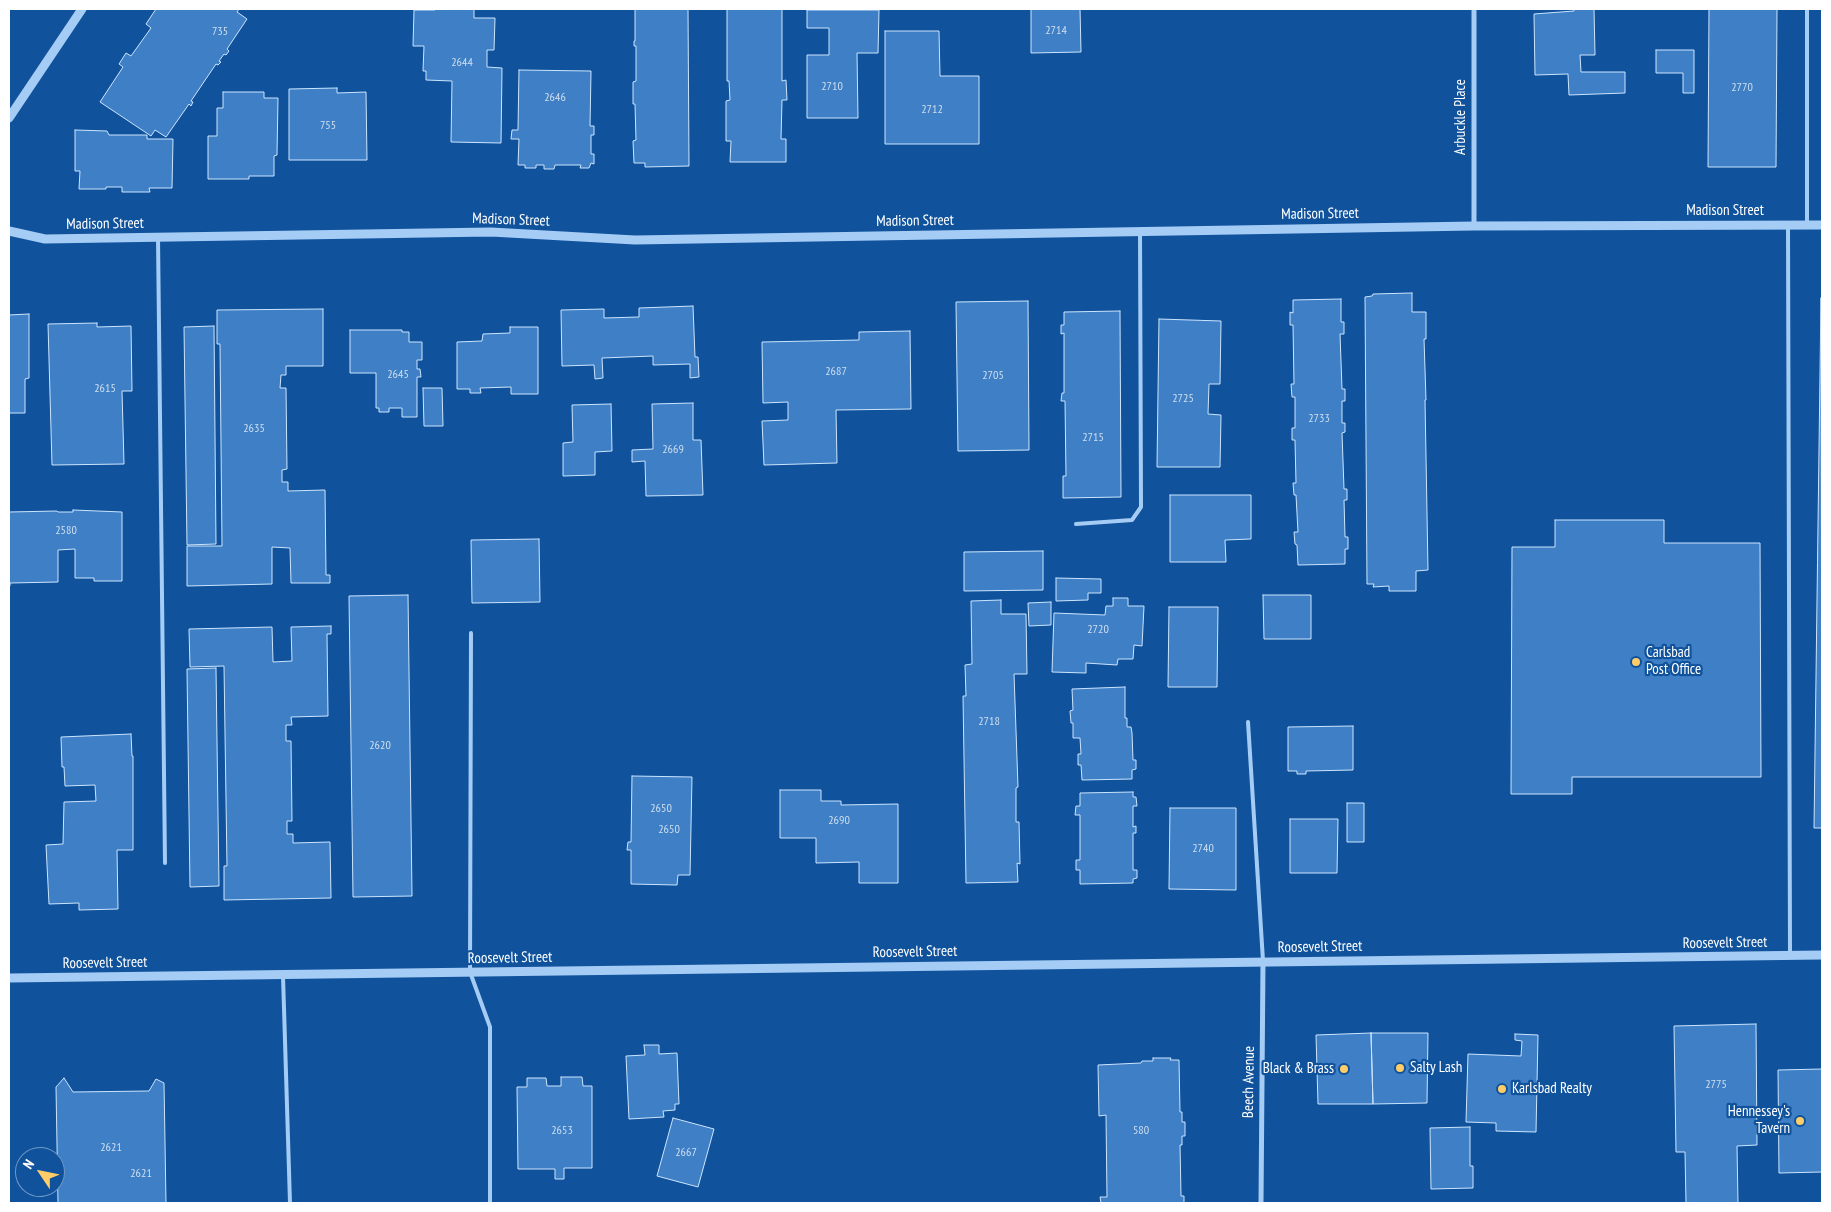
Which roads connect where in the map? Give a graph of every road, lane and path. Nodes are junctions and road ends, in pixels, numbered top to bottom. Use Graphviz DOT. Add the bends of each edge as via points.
graph roads {
  1 [pos="82,9"];
  2 [pos="1474,9"];
  3 [pos="1807,9"];
  4 [pos="9,118"];
  5 [pos="1788,224"];
  6 [pos="1807,225"];
  7 [pos="1822,225"];
  8 [pos="1474,226"];
  9 [pos="9,231"];
  10 [pos="1140,231"];
  11 [pos="158,237"];
  12 [pos="1076,524"];
  13 [pos="471,633"];
  14 [pos="1248,722"];
  15 [pos="165,863"];
  16 [pos="1822,955"];
  17 [pos="1790,956"];
  18 [pos="1263,961"];
  19 [pos="470,972"];
  20 [pos="283,974"];
  21 [pos="9,978"];
  22 [pos="290,1203"];
  23 [pos="490,1203"];
  24 [pos="1260,1203"];
  1 -- 4 [label="street"];
  2 -- 8 [label="street, Arbuckle Place"];
  3 -- 6 [label="lane"];
  5 -- 6 [label="street, Madison Street"];
  5 -- 8 [label="street, Madison Street"];
  5 -- 17 [label="lane"];
  6 -- 7 [label="street, Madison Street"];
  8 -- 10 [label="street, Madison Street"];
  9 -- 11 [label="street, Madison Street" via="45,239"];
  10 -- 11 [label="street, Madison Street" via="635,240 491,232"];
  10 -- 12 [label="lane" via="1141,506 1132,520"];
  11 -- 15 [label="lane"];
  13 -- 19 [label="lane"];
  14 -- 18 [label="lane"];
  16 -- 17 [label="street, Roosevelt Street"];
  17 -- 18 [label="street, Roosevelt Street"];
  18 -- 19 [label="street, Roosevelt Street"];
  18 -- 24 [label="street, Beech Avenue"];
  19 -- 20 [label="street, Roosevelt Street"];
  19 -- 23 [label="lane" via="490,1027"];
  20 -- 21 [label="street, Roosevelt Street"];
  20 -- 22 [label="lane"];
}
